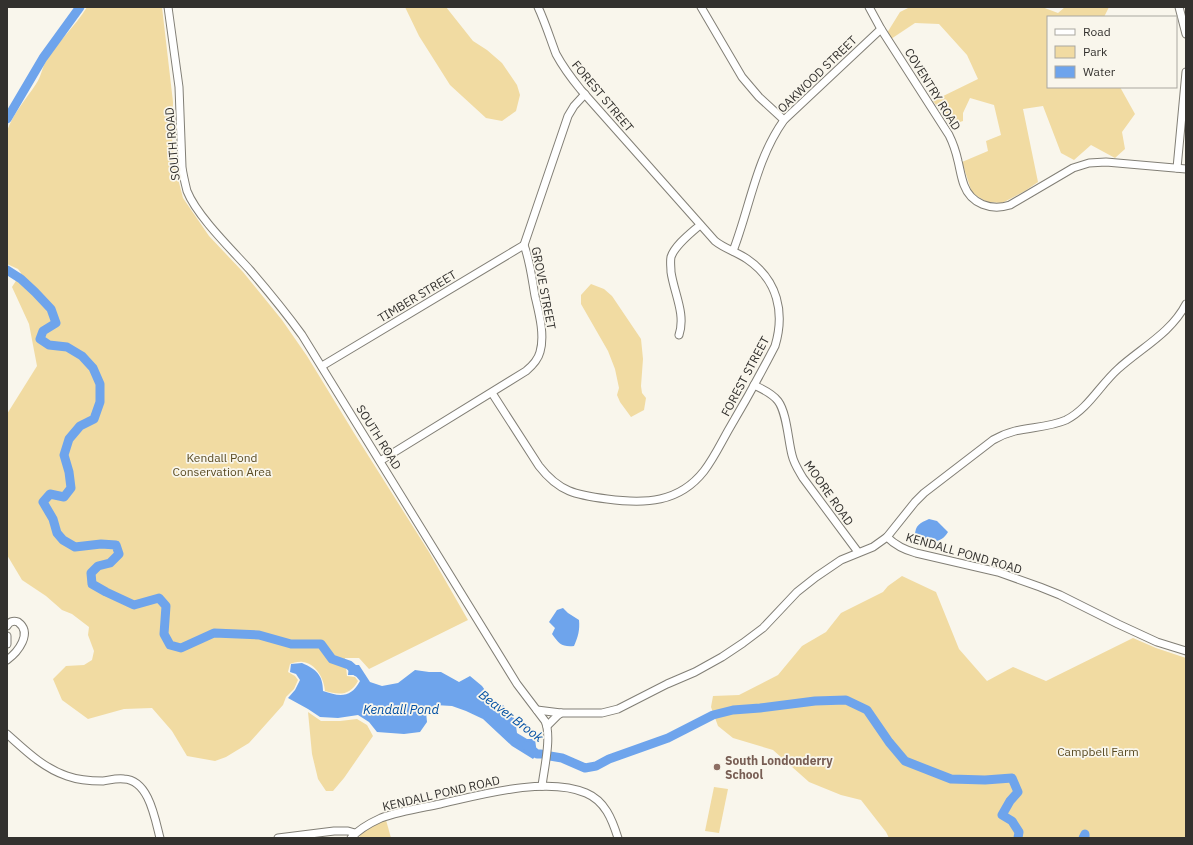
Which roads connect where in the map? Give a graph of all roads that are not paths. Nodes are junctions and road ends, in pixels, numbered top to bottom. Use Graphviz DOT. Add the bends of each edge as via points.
graph roads {
  1 [pos="168,7"];
  2 [pos="538,7"];
  3 [pos="701,7"];
  4 [pos="869,7"];
  5 [pos="1179,7"];
  6 [pos="881,29"];
  7 [pos="1186,34"];
  8 [pos="1186,72"];
  9 [pos="585,94"];
  10 [pos="784,120"];
  11 [pos="1177,168"];
  12 [pos="1186,169"];
  13 [pos="700,225"];
  14 [pos="524,245"];
  15 [pos="733,251"];
  16 [pos="1186,304"];
  17 [pos="679,335"];
  18 [pos="322,366"];
  19 [pos="754,385"];
  20 [pos="492,392"];
  21 [pos="380,461"];
  22 [pos="887,537"];
  23 [pos="858,552"];
  24 [pos="7,626"];
  25 [pos="7,636"];
  26 [pos="7,644"];
  27 [pos="1186,650"];
  28 [pos="7,660"];
  29 [pos="537,710"];
  30 [pos="561,713"];
  31 [pos="547,726"];
  32 [pos="7,734"];
  33 [pos="542,786"];
  34 [pos="308,836"];
  35 [pos="353,836"];
  36 [pos="160,838"];
  37 [pos="278,838"];
  38 [pos="618,838"];
  1 -- 18 [label="street, SOUTH ROAD" via="179,87 182,166 188,191 212,227 291,319"];
  2 -- 9 [label="street, FOREST STREET" via="556,53 569,75"];
  3 -- 10 [label="street" via="742,77"];
  4 -- 6 [label="street, COVENTRY ROAD"];
  5 -- 7 [label="street"];
  6 -- 10 [label="street, OAKWOOD STREET"];
  6 -- 11 [label="street, COVENTRY ROAD" via="949,135 967,191 983,205 1010,205 1073,168 1089,163"];
  8 -- 11 [label="street"];
  9 -- 13 [label="street, FOREST STREET"];
  9 -- 14 [label="street, GROVE STREET" via="568,116"];
  10 -- 15 [label="street, OAKWOOD STREET" via="758,171"];
  11 -- 12 [label="street, COVENTRY ROAD"];
  13 -- 15 [label="street, FOREST STREET" via="715,241"];
  13 -- 17 [label="street" via="674,252 670,264 682,319"];
  14 -- 18 [label="street, TIMBER STREET"];
  14 -- 20 [label="street, GROVE STREET" via="540,320 542,346 538,358 526,372"];
  15 -- 19 [label="street, FOREST STREET" via="748,259 766,276 775,292 780,310 775,346"];
  16 -- 22 [label="street" via="1161,335 1117,370 1075,415 1058,423 1016,431 993,440 924,493"];
  18 -- 21 [label="street, SOUTH ROAD"];
  19 -- 20 [label="street, FOREST STREET" via="712,460 697,480 677,494 641,502 591,497 567,491 556,485 539,466"];
  19 -- 23 [label="street, MOORE ROAD" via="779,402 797,468"];
  20 -- 21 [label="street, GROVE STREET"];
  21 -- 29 [label="street, SOUTH ROAD" via="517,684"];
  22 -- 23 [label="street" via="873,547"];
  22 -- 27 [label="street, KENDALL POND ROAD" via="893,543 916,553 998,572 1040,587 1157,642"];
  23 -- 30 [label="street" via="841,560 797,592 763,628 743,643 695,672 618,710 602,713"];
  24 -- 28 [label="street" via="12,621 18,622 22,625 24,635 15,653"];
  25 -- 26 [label="street"];
  29 -- 30 [label="street"];
  29 -- 31 [label="street, SOUTH ROAD"];
  30 -- 31 [label="street"];
  31 -- 33 [label="street"];
  32 -- 36 [label="street" via="35,759 62,774 92,781 133,781 150,802"];
  33 -- 35 [label="street, KENDALL POND ROAD" via="498,791 399,813 381,818"];
  33 -- 38 [label="street" via="573,789 592,796 609,813"];
  34 -- 35 [label="street" via="348,831"];
  34 -- 37 [label="street"];
}
